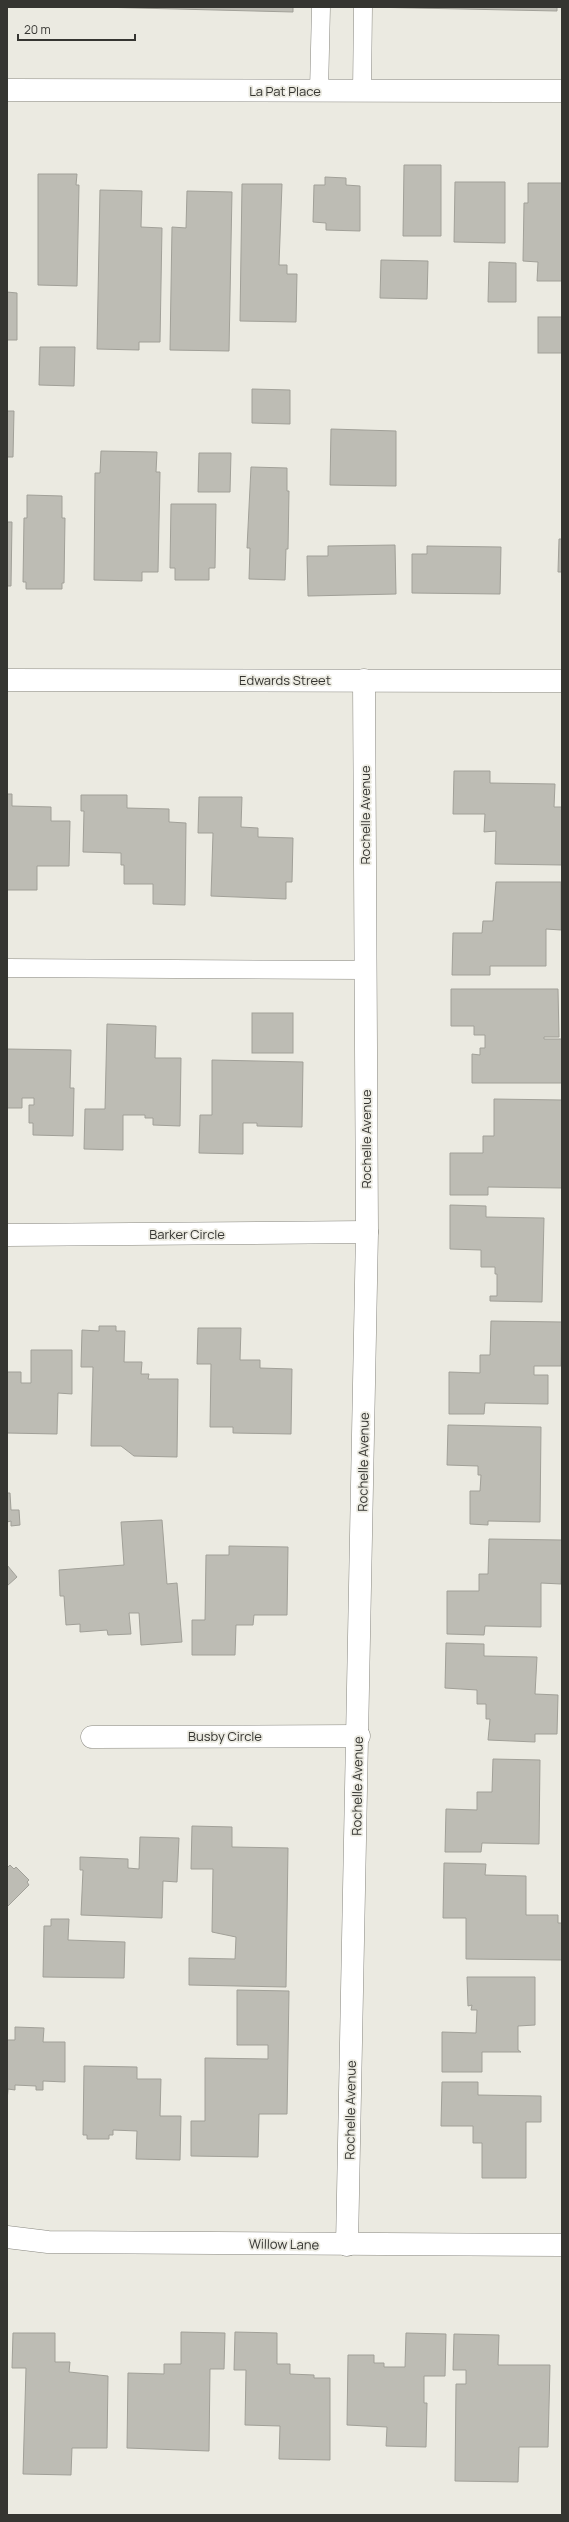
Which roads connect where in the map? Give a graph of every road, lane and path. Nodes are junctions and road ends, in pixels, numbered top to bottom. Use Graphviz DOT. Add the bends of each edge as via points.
graph roads {
  1 [pos="321,7"];
  2 [pos="363,13"];
  3 [pos="7,90"];
  4 [pos="319,90"];
  5 [pos="362,91"];
  6 [pos="562,91"];
  7 [pos="7,680"];
  8 [pos="364,680"];
  9 [pos="562,681"];
  10 [pos="7,968"];
  11 [pos="366,970"];
  12 [pos="367,1232"];
  13 [pos="7,1235"];
  14 [pos="92,1736"];
  15 [pos="359,1736"];
  16 [pos="7,2237"];
  17 [pos="347,2245"];
  18 [pos="562,2245"];
  1 -- 4 [label="lane"];
  2 -- 5 [label="lane"];
  3 -- 4 [label="street, La Pat Place"];
  4 -- 5 [label="street, La Pat Place"];
  5 -- 6 [label="street, La Pat Place"];
  7 -- 8 [label="street, Edwards Street"];
  8 -- 9 [label="street, Edwards Street"];
  8 -- 11 [label="street, Rochelle Avenue"];
  10 -- 11 [label="lane"];
  11 -- 12 [label="street, Rochelle Avenue"];
  12 -- 13 [label="street, Barker Circle"];
  12 -- 15 [label="street, Rochelle Avenue"];
  14 -- 15 [label="street, Busby Circle"];
  15 -- 17 [label="street, Rochelle Avenue"];
  16 -- 17 [label="street, Willow Lane" via="48,2242"];
  17 -- 18 [label="street, Willow Lane"];
}
